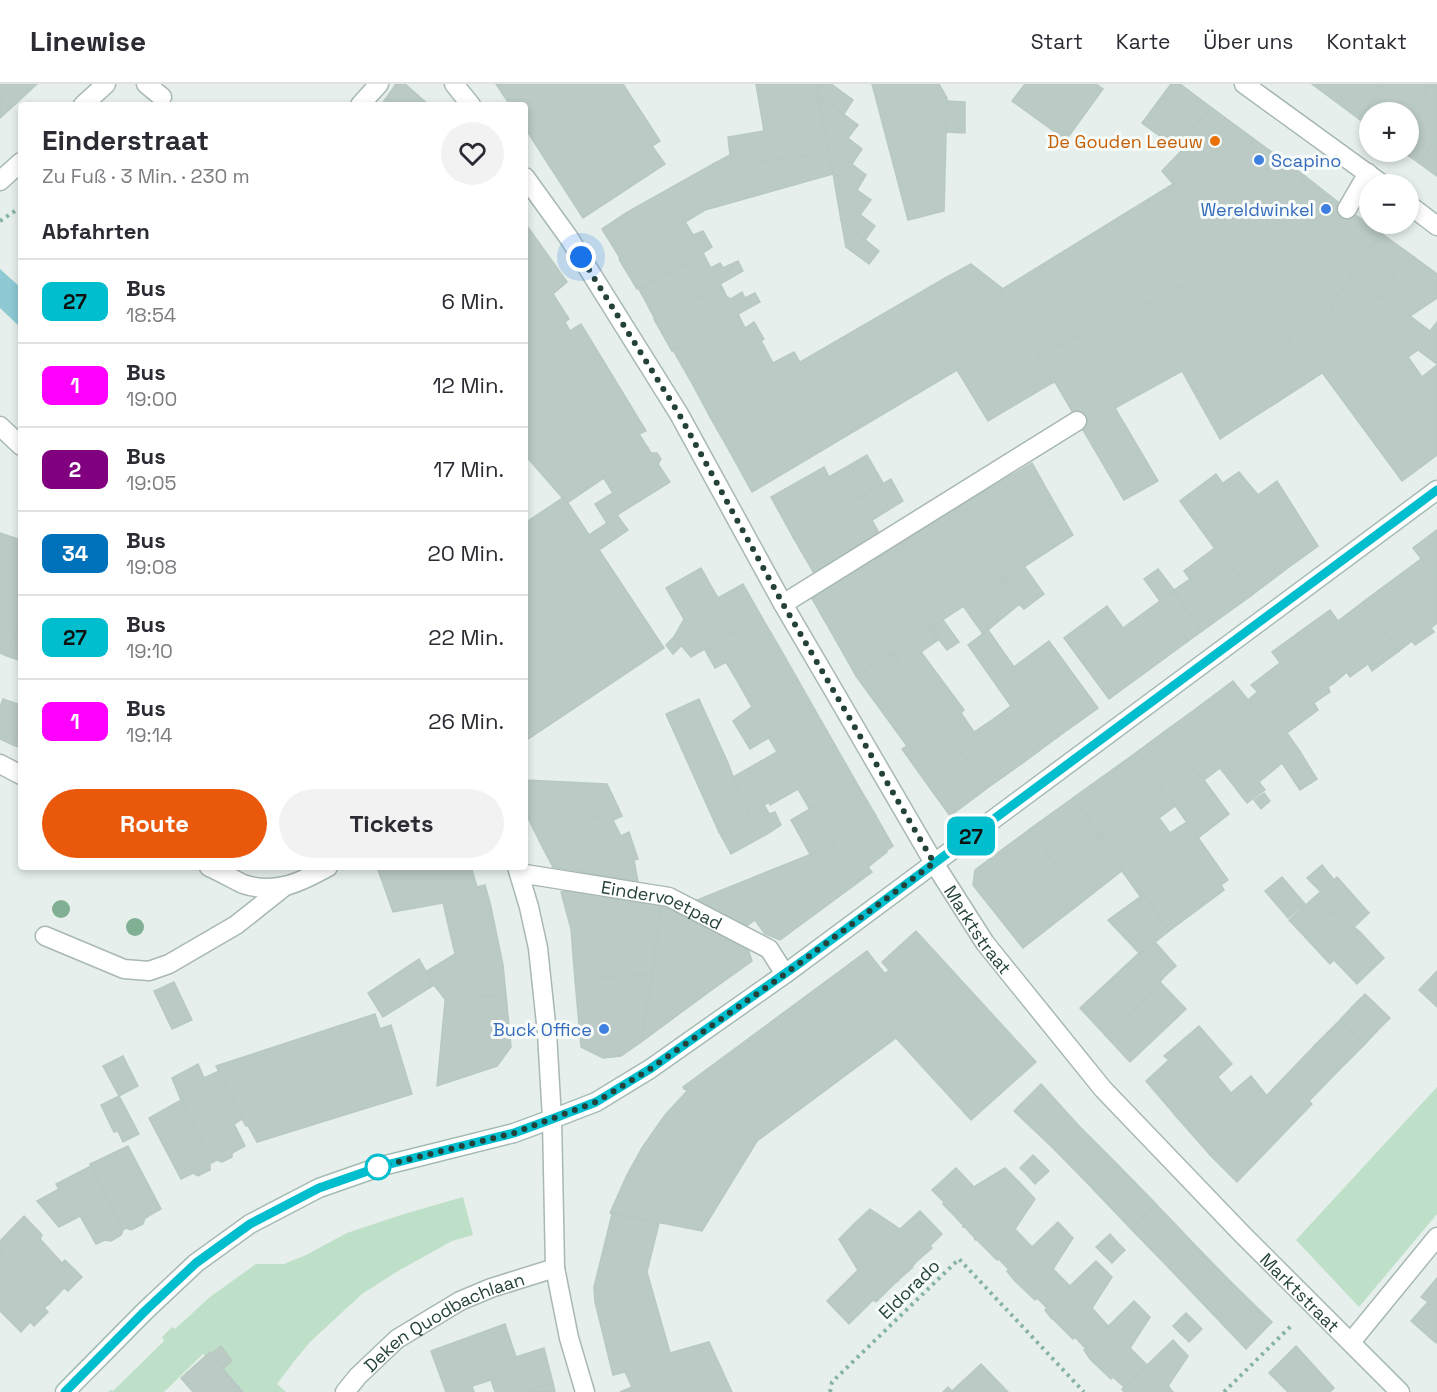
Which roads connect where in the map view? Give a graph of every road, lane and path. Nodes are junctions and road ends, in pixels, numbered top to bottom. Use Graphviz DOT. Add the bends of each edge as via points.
graph roads {
  1 [pos="106,84"];
  2 [pos="146,84"];
  3 [pos="380,84"];
  4 [pos="454,84"];
  5 [pos="1245,84"];
  6 [pos="162,97"];
  7 [pos="86,102"];
  8 [pos="363,102"];
  9 [pos="469,102"];
  10 [pos="18,165"];
  11 [pos="1368,173"];
  12 [pos="0,181"];
  13 [pos="528,181"];
  14 [pos="18,209"];
  15 [pos="1347,209"];
  16 [pos="1419,212"];
  17 [pos="0,221"];
  18 [pos="1437,226"];
  19 [pos="1077,420"];
  20 [pos="0,426"];
  21 [pos="18,443"];
  22 [pos="1437,490"];
  23 [pos="783,604"];
  24 [pos="0,764"];
  25 [pos="18,773"];
  26 [pos="934,863"];
  27 [pos="215,870"];
  28 [pos="323,870"];
  29 [pos="518,870"];
  30 [pos="284,887"];
  31 [pos="45,936"];
  32 [pos="785,974"];
  33 [pos="552,1119"];
  34 [pos="1437,1237"];
  35 [pos="555,1268"];
  36 [pos="1314,1304"];
  37 [pos="1351,1342"];
  38 [pos="65,1392"];
  39 [pos="345,1392"];
  40 [pos="585,1392"];
  41 [pos="830,1392"];
  42 [pos="1084,1392"];
  43 [pos="1224,1392"];
  44 [pos="1400,1392"];
  1 -- 7 [label="street"];
  2 -- 6 [label="street"];
  3 -- 8 [label="street"];
  4 -- 9 [label="street"];
  5 -- 11 [label="street"];
  10 -- 12 [label="street"];
  11 -- 15 [label="street"];
  13 -- 23 [label="street, Marktstraat" via="569,238 679,414"];
  14 -- 17 [label="path"];
  16 -- 18 [label="street"];
  19 -- 23 [label="street"];
  20 -- 21 [label="street"];
  22 -- 26 [label="street"];
  23 -- 26 [label="street, Marktstraat"];
  24 -- 25 [label="street"];
  26 -- 32 [label="street"];
  26 -- 36 [label="street, Marktstraat" via="985,944 1103,1089"];
  27 -- 30 [label="street" via="244,884"];
  28 -- 30 [label="street"];
  29 -- 32 [label="street, Eindervoetpad" via="669,897 769,949"];
  29 -- 33 [label="street" via="538,948"];
  30 -- 31 [label="street" via="236,925 169,964 149,971 124,969"];
  32 -- 33 [label="street" via="650,1069 596,1102"];
  33 -- 35 [label="street"];
  33 -- 38 [label="street" via="514,1133 382,1166 319,1188 250,1224 196,1263"];
  34 -- 37 [label="street"];
  35 -- 39 [label="street, Deken Quodbachlaan" via="460,1301 397,1339"];
  35 -- 40 [label="street"];
  36 -- 37 [label="street, Marktstraat"];
  36 -- 43 [label="path"];
  37 -- 44 [label="street, Marktstraat"];
  41 -- 42 [label="path, Eldorado" via="832,1382 959,1259"];
}
